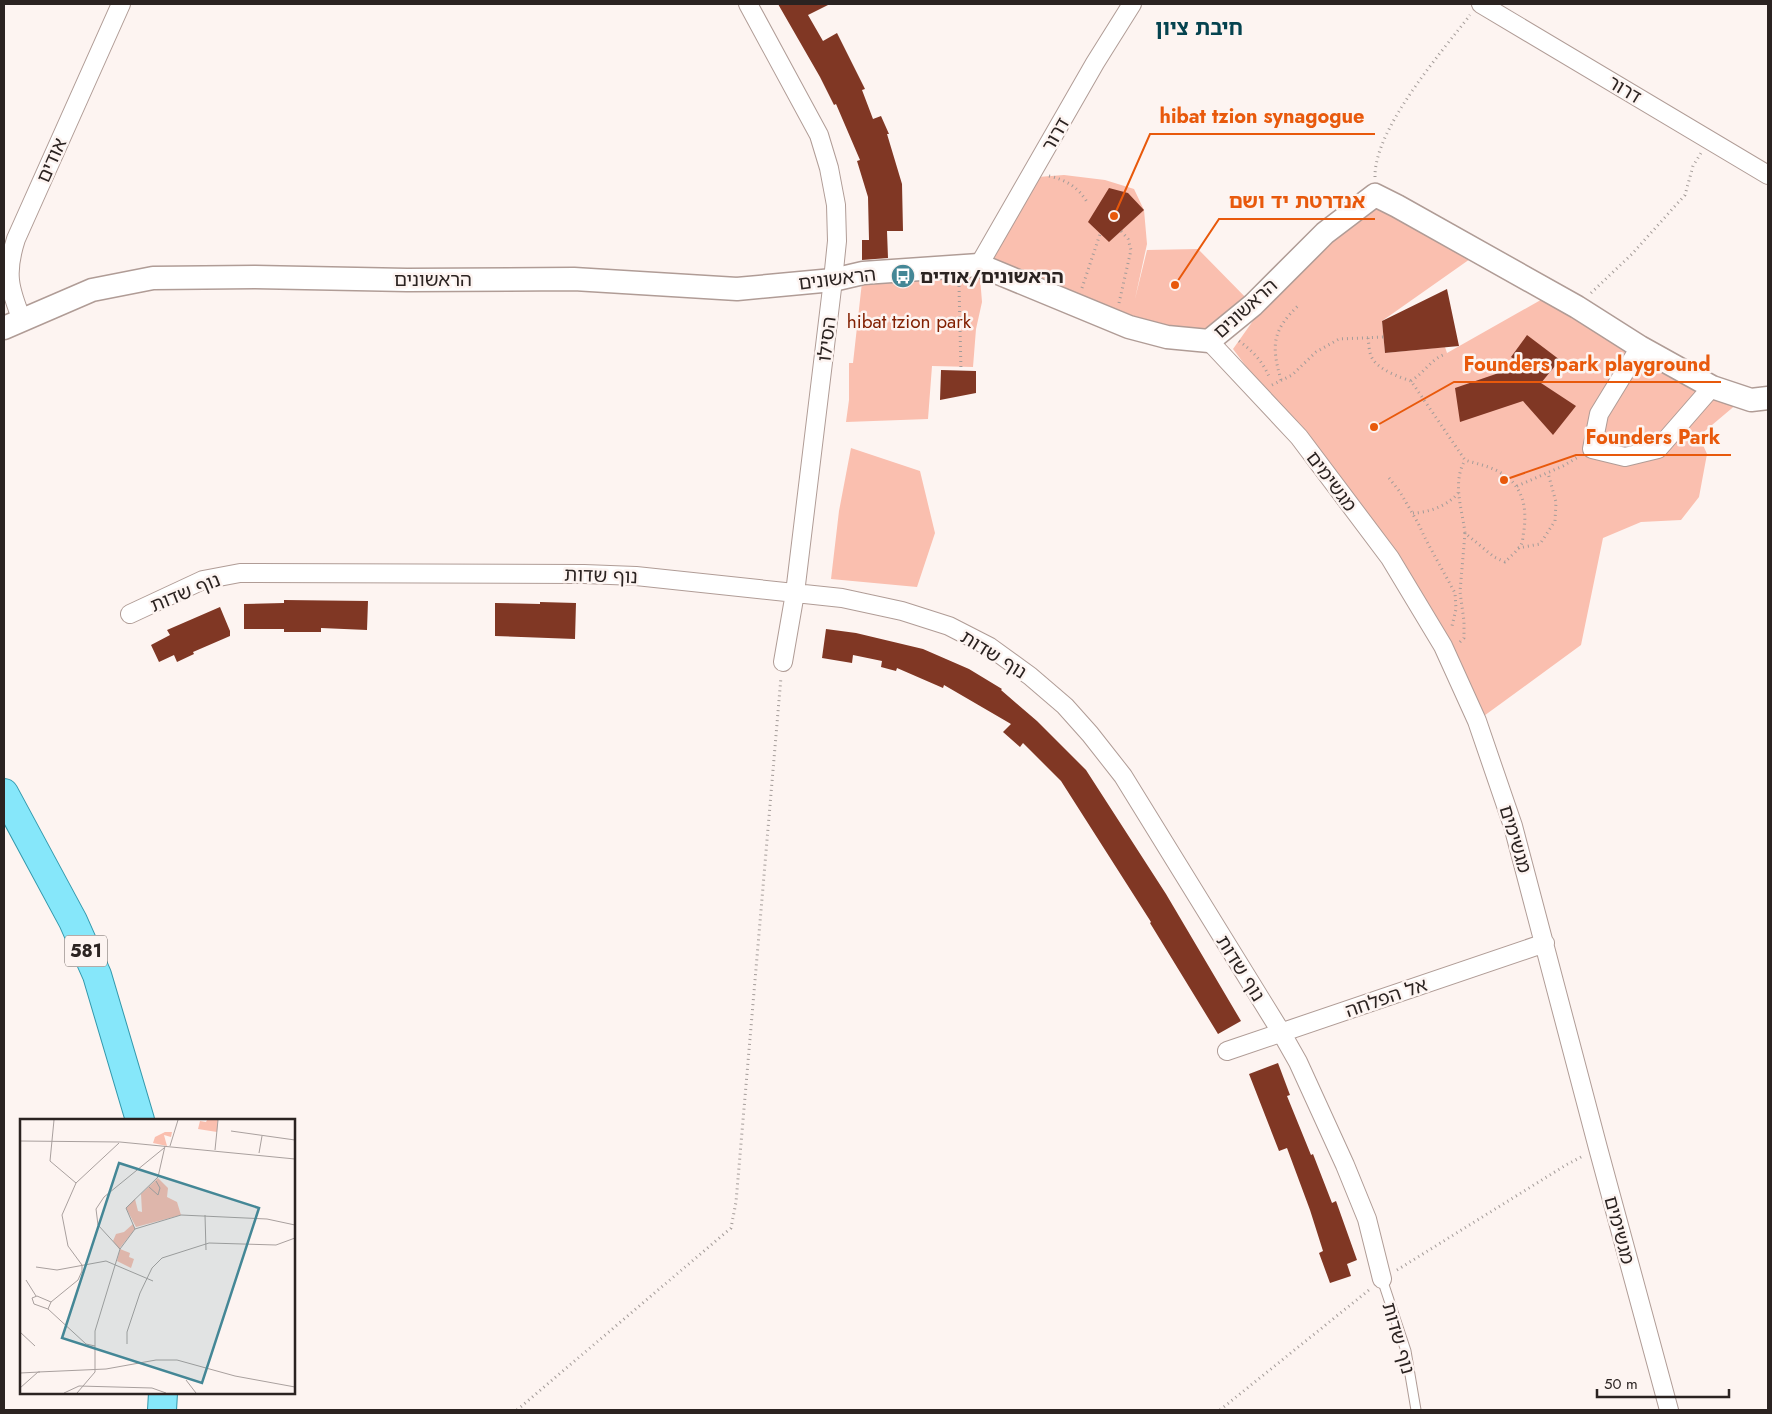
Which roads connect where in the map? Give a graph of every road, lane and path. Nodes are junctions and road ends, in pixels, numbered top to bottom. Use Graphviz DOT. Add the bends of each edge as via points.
graph roads {
  1 [pos="121,4"];
  2 [pos="748,4"];
  3 [pos="1132,4"];
  4 [pos="1478,7"];
  5 [pos="1710,140"];
  6 [pos="1031,174"];
  7 [pos="1768,175"];
  8 [pos="1375,195"];
  9 [pos="1087,202"];
  10 [pos="1121,231"];
  11 [pos="1100,234"];
  12 [pos="969,266"];
  13 [pos="833,280"];
  14 [pos="1300,304"];
  15 [pos="1076,305"];
  16 [pos="1577,307"];
  17 [pos="1114,321"];
  18 [pos="13,324"];
  19 [pos="1383,337"];
  20 [pos="1368,338"];
  21 [pos="1209,341"];
  22 [pos="1239,341"];
  23 [pos="1640,347"];
  24 [pos="1446,354"];
  25 [pos="961,371"];
  26 [pos="1281,380"];
  27 [pos="1411,381"];
  28 [pos="1272,385"];
  29 [pos="1712,387"];
  30 [pos="1255,392"];
  31 [pos="1768,398"];
  32 [pos="1465,460"];
  33 [pos="1563,466"];
  34 [pos="1548,472"];
  35 [pos="1389,478"];
  36 [pos="1517,486"];
  37 [pos="1459,492"];
  38 [pos="1413,513"];
  39 [pos="1465,533"];
  40 [pos="1518,548"];
  41 [pos="795,593"];
  42 [pos="130,614"];
  43 [pos="1443,646"];
  44 [pos="783,662"];
  45 [pos="4,793"];
  46 [pos="1545,943"];
  47 [pos="1281,1032"];
  48 [pos="1227,1051"];
  49 [pos="140,1119"];
  50 [pos="1598,1148"];
  51 [pos="1382,1279"];
  52 [pos="163,1394"];
  53 [pos="162,1410"];
  54 [pos="517,1410"];
  55 [pos="1220,1410"];
  56 [pos="1416,1410"];
  57 [pos="1669,1410"];
  1 -- 18 [label="street, אודים" via="16,239 10,258"];
  2 -- 13 [label="street, הסילו" via="819,135 830,168 836,204 837,241"];
  3 -- 6 [label="street, דרור"];
  4 -- 5 [label="street, דרור"];
  4 -- 8 [label="path" via="1434,61 1388,131 1374,167"];
  5 -- 7 [label="street, דרור"];
  5 -- 16 [label="path" via="1693,166 1685,195 1632,254"];
  6 -- 9 [label="path" via="1069,182"];
  6 -- 12 [label="street, דרור"];
  8 -- 16 [label="street"];
  8 -- 21 [label="street, הראשונים" via="1325,233 1253,305"];
  10 -- 17 [label="path" via="1131,250"];
  11 -- 15 [label="path"];
  12 -- 13 [label="street, הראשונים" via="863,273"];
  12 -- 15 [label="street, הראשונים"];
  12 -- 25 [label="path"];
  13 -- 18 [label="street, הראשונים" via="737,289 574,279 153,278 92,290"];
  13 -- 41 [label="street, הסילו"];
  14 -- 26 [label="path" via="1279,328 1274,354"];
  15 -- 17 [label="street, הראשונים"];
  16 -- 23 [label="street"];
  17 -- 21 [label="street, הראשונים" via="1167,336"];
  19 -- 20 [label="path"];
  20 -- 26 [label="path" via="1338,339"];
  20 -- 27 [label="path" via="1372,358 1400,378"];
  21 -- 30 [label="street, מגשימים"];
  22 -- 28 [label="path" via="1260,361"];
  23 -- 29 [label="street"];
  23 -- 29 [label="street" via="1599,414 1592,449 1625,457 1658,449"];
  24 -- 27 [label="path" via="1439,356"];
  26 -- 28 [label="path"];
  27 -- 32 [label="path"];
  28 -- 30 [label="path"];
  29 -- 31 [label="street" via="1750,400"];
  30 -- 43 [label="street, מגשימים" via="1299,438 1390,558"];
  32 -- 36 [label="path" via="1501,473"];
  32 -- 37 [label="path" via="1459,470"];
  33 -- 34 [label="path"];
  34 -- 36 [label="path"];
  34 -- 40 [label="path" via="1556,502 1555,521 1540,544"];
  35 -- 38 [label="path"];
  36 -- 40 [label="path" via="1523,499 1525,523 1522,544"];
  37 -- 38 [label="path" via="1444,504"];
  37 -- 39 [label="path"];
  38 -- 43 [label="path" via="1455,593 1452,630"];
  39 -- 40 [label="path" via="1505,562"];
  39 -- 43 [label="path" via="1460,592 1464,638 1458,644"];
  41 -- 42 [label="street, נוף שדות" via="636,576 584,574 240,573 202,580"];
  41 -- 44 [label="street, הסילו"];
  41 -- 47 [label="street, נוף שדות" via="842,598 902,611 949,626 990,647 1065,706 1123,776"];
  43 -- 46 [label="street, מגשימים" via="1477,721 1513,826"];
  44 -- 54 [label="path" via="736,1202 731,1228"];
  45 -- 49 [label="main road, 581" via="73,921 97,975"];
  46 -- 47 [label="street, אל הפלחה"];
  46 -- 50 [label="street, מגשימים"];
  47 -- 48 [label="street, אל הפלחה"];
  47 -- 51 [label="street, נוף שדות" via="1345,1165 1367,1219"];
  50 -- 51 [label="path"];
  50 -- 57 [label="street, מגשימים"];
  51 -- 55 [label="path"];
  51 -- 56 [label="lane, נוף שדות" via="1406,1351"];
  52 -- 53 [label="main road"];
}
